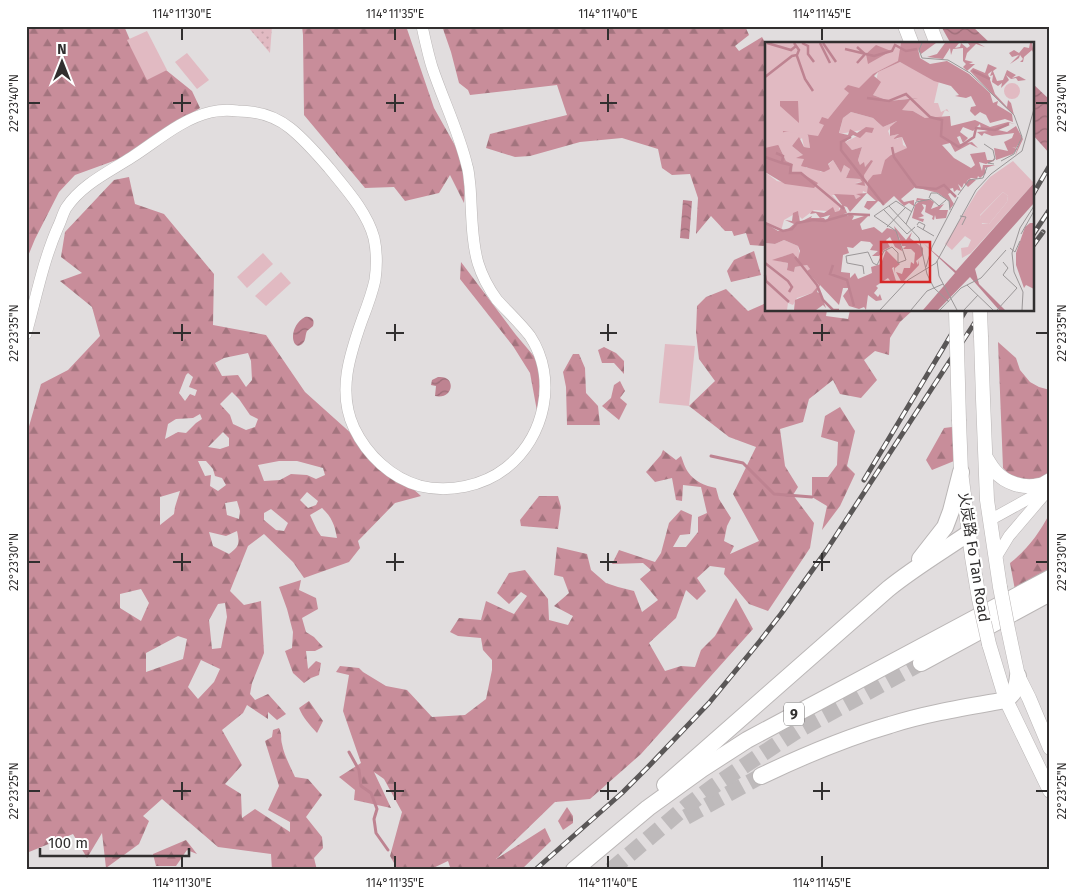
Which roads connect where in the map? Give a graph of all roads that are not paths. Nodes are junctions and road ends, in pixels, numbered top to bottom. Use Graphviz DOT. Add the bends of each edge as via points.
graph roads {
  1 [pos="422,26"];
  2 [pos="905,26"];
  3 [pos="930,26"];
  4 [pos="911,42"];
  5 [pos="936,42"];
  6 [pos="956,311"];
  7 [pos="980,311"];
  8 [pos="26,334"];
  9 [pos="985,457"];
  10 [pos="961,472"];
  11 [pos="1050,480"];
  12 [pos="1050,488"];
  13 [pos="990,520"];
  14 [pos="969,533"];
  15 [pos="996,559"];
  16 [pos="911,571"];
  17 [pos="1050,578"];
  18 [pos="1050,593"];
  19 [pos="921,663"];
  20 [pos="1018,676"];
  21 [pos="1006,700"];
  22 [pos="1050,748"];
  23 [pos="761,776"];
  24 [pos="1050,791"];
  25 [pos="591,856"];
  26 [pos="574,870"];
  1 -- 8 [label="street" via="431,63 468,169 478,263 492,293 530,337 544,371 545,393 539,423 525,449 510,465 471,485 450,489 428,488 390,472 365,447 349,416 346,382 349,360 374,283 377,266 373,236 355,201 312,148 281,121 264,113 223,110 188,120 84,188 66,208 48,249"];
  2 -- 4 [label="main road"];
  3 -- 5 [label="main road"];
  6 -- 10 [label="main road, 火炭路 Fo Tan Road, bridge"];
  7 -- 9 [label="main road, 火炭路 Fo Tan Road, bridge"];
  9 -- 11 [label="main road" via="1010,483 1031,486"];
  9 -- 13 [label="main road, 火炭路 Fo Tan Road"];
  10 -- 14 [label="main road, 火炭路 Fo Tan Road"];
  10 -- 16 [label="highway" via="945,527"];
  12 -- 13 [label="street"];
  12 -- 15 [label="street" via="1009,536"];
  13 -- 14 [label="main road"];
  13 -- 15 [label="main road, 火炭路 Fo Tan Road"];
  14 -- 16 [label="highway"];
  14 -- 21 [label="main road, 火炭路 Fo Tan Road, bridge" via="979,600"];
  15 -- 20 [label="main road, 火炭路 Fo Tan Road, bridge"];
  16 -- 25 [label="highway" via="690,762"];
  17 -- 25 [label="highway, 9" via="747,740 648,808"];
  18 -- 19 [label="highway"];
  20 -- 21 [label="highway" via="1014,694"];
  20 -- 22 [label="main road, 火炭路 Fo Tan Road"];
  21 -- 23 [label="highway" via="891,724 820,749"];
  21 -- 24 [label="main road, 火炭路 Fo Tan Road"];
  25 -- 26 [label="highway, 9"];
}
